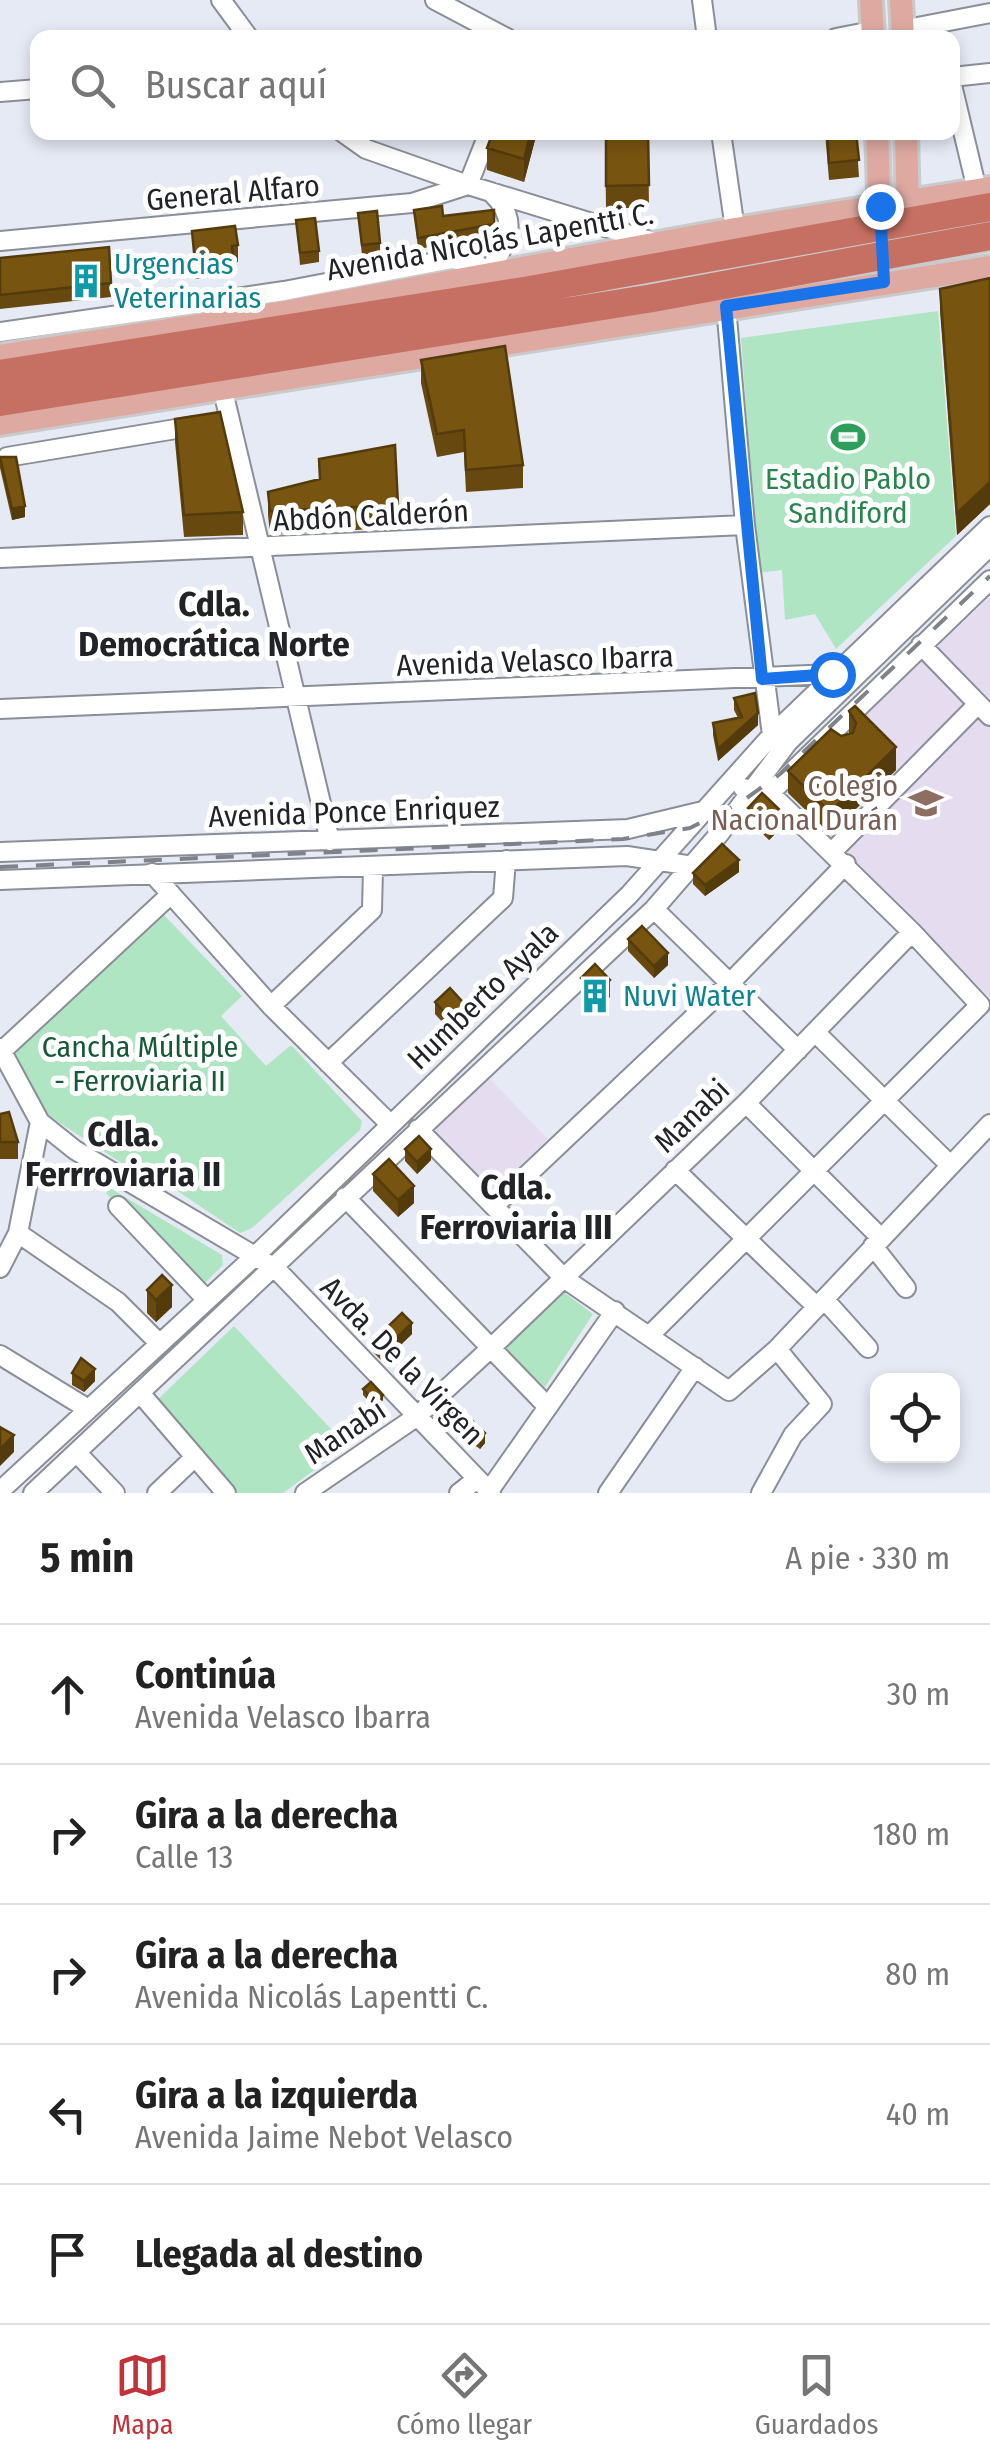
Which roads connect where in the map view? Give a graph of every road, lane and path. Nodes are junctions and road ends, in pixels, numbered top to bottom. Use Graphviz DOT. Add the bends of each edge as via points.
graph roads {
  1 [pos="221,0"];
  2 [pos="435,0"];
  3 [pos="702,0"];
  4 [pos="871,0"];
  5 [pos="901,0"];
  6 [pos="990,13"];
  7 [pos="243,30"];
  8 [pos="492,30"];
  9 [pos="706,30"];
  10 [pos="872,30"];
  11 [pos="903,30"];
  12 [pos="920,30"];
  13 [pos="990,73"];
  14 [pos="960,79"];
  15 [pos="30,90"];
  16 [pos="0,92"];
  17 [pos="960,108"];
  18 [pos="354,140"];
  19 [pos="486,140"];
  20 [pos="722,140"];
  21 [pos="877,140"];
  22 [pos="906,140"];
  23 [pos="468,185"];
  24 [pos="491,192"];
  25 [pos="986,195"];
  26 [pos="908,212"];
  27 [pos="880,216"];
  28 [pos="736,228"];
  29 [pos="990,236"];
  30 [pos="0,242"];
  31 [pos="663,245"];
  32 [pos="912,264"];
  33 [pos="990,266"];
  34 [pos="883,269"];
  35 [pos="487,272"];
  36 [pos="726,306"];
  37 [pos="230,329"];
  38 [pos="0,332"];
  39 [pos="0,356"];
  40 [pos="0,374"];
  41 [pos="222,387"];
  42 [pos="0,402"];
  43 [pos="229,420"];
  44 [pos="0,424"];
  45 [pos="7,457"];
  46 [pos="744,525"];
  47 [pos="990,526"];
  48 [pos="990,546"];
  49 [pos="261,549"];
  50 [pos="0,558"];
  51 [pos="990,580"];
  52 [pos="921,645"];
  53 [pos="832,674"];
  54 [pos="762,679"];
  55 [pos="298,698"];
  56 [pos="0,709"];
  57 [pos="984,710"];
  58 [pos="831,732"];
  59 [pos="772,735"];
  60 [pos="844,747"];
  61 [pos="731,784"];
  62 [pos="750,790"];
  63 [pos="770,793"];
  64 [pos="708,810"];
  65 [pos="731,817"];
  66 [pos="330,842"];
  67 [pos="0,852"];
  68 [pos="662,858"];
  69 [pos="839,858"];
  70 [pos="506,860"];
  71 [pos="692,866"];
  72 [pos="373,868"];
  73 [pos="152,873"];
  74 [pos="0,880"];
  75 [pos="171,894"];
  76 [pos="654,909"];
  77 [pos="912,932"];
  78 [pos="728,984"];
  79 [pos="271,1006"];
  80 [pos="815,1032"];
  81 [pos="1,1049"];
  82 [pos="798,1050"];
  83 [pos="328,1062"];
  84 [pos="887,1102"];
  85 [pos="746,1103"];
  86 [pos="40,1122"];
  87 [pos="390,1124"];
  88 [pos="990,1124"];
  89 [pos="418,1129"];
  90 [pos="949,1164"];
  91 [pos="675,1170"];
  92 [pos="814,1172"];
  93 [pos="346,1197"];
  94 [pos="118,1206"];
  95 [pos="494,1206"];
  96 [pos="18,1232"];
  97 [pos="744,1239"];
  98 [pos="877,1242"];
  99 [pos="255,1256"];
  100 [pos="0,1268"];
  101 [pos="275,1268"];
  102 [pos="565,1279"];
  103 [pos="906,1288"];
  104 [pos="206,1300"];
  105 [pos="821,1303"];
  106 [pos="614,1311"];
  107 [pos="651,1334"];
  108 [pos="160,1344"];
  109 [pos="492,1347"];
  110 [pos="777,1348"];
  111 [pos="868,1348"];
  112 [pos="0,1354"];
  113 [pos="695,1367"];
  114 [pos="141,1394"];
  115 [pos="548,1407"];
  116 [pos="88,1409"];
  117 [pos="416,1417"];
  118 [pos="77,1453"];
  119 [pos="195,1457"];
  120 [pos="34,1459"];
  121 [pos="49,1478"];
  122 [pos="486,1488"];
  123 [pos="0,1491"];
  124 [pos="33,1493"];
  125 [pos="115,1493"];
  126 [pos="157,1493"];
  127 [pos="226,1493"];
  128 [pos="305,1493"];
  129 [pos="460,1493"];
  130 [pos="608,1493"];
  131 [pos="761,1493"];
  1 -- 7 [label="street"];
  2 -- 8 [label="street"];
  3 -- 9 [label="street"];
  4 -- 10 [label="main road"];
  5 -- 11 [label="main road"];
  6 -- 12 [label="street"];
  13 -- 14 [label="street"];
  15 -- 16 [label="street"];
  17 -- 25 [label="street"];
  18 -- 23 [label="street"];
  19 -- 23 [label="street"];
  20 -- 28 [label="street"];
  21 -- 27 [label="main road"];
  22 -- 26 [label="main road"];
  23 -- 24 [label="street"];
  23 -- 30 [label="street, General Alfaro" via="386,208"];
  24 -- 31 [label="street"];
  24 -- 35 [label="street" via="509,213 511,227"];
  25 -- 26 [label="highway, Avenida Nicolás Lapentti C."];
  26 -- 27 [label="highway, Avenida Nicolás Lapentti C."];
  26 -- 32 [label="main road"];
  27 -- 28 [label="main road, Avenida Nicolás Lapentti C."];
  27 -- 34 [label="main road"];
  27 -- 37 [label="highway, Avenida Nicolás Lapentti C." via="524,291"];
  28 -- 31 [label="main road, Avenida Nicolás Lapentti C."];
  29 -- 32 [label="highway"];
  31 -- 35 [label="main road, Avenida Nicolás Lapentti C."];
  32 -- 33 [label="main road"];
  32 -- 34 [label="highway"];
  34 -- 36 [label="main road"];
  34 -- 42 [label="highway" via="653,298"];
  35 -- 37 [label="main road, Avenida Nicolás Lapentti C."];
  35 -- 38 [label="street" via="452,259"];
  36 -- 41 [label="main road"];
  36 -- 46 [label="street"];
  37 -- 39 [label="main road, Avenida Nicolás Lapentti C."];
  37 -- 40 [label="highway, Avenida Nicolás Lapentti C."];
  41 -- 43 [label="street"];
  41 -- 44 [label="main road"];
  43 -- 45 [label="street"];
  43 -- 49 [label="street"];
  46 -- 49 [label="street, Abdón Calderón"];
  46 -- 54 [label="street"];
  47 -- 53 [label="street, Humberto Ayala"];
  48 -- 62 [label="street, Humberto Ayala" via="788,742"];
  49 -- 50 [label="street, Abdón Calderón"];
  49 -- 55 [label="street"];
  51 -- 52 [label="street"];
  52 -- 57 [label="street"];
  52 -- 58 [label="street"];
  53 -- 54 [label="street, Avenida Velasco Ibarra"];
  53 -- 59 [label="street, Humberto Ayala"];
  54 -- 55 [label="street, Avenida Velasco Ibarra"];
  54 -- 59 [label="street"];
  55 -- 56 [label="street, Avenida Velasco Ibarra"];
  55 -- 66 [label="street"];
  57 -- 69 [label="street"];
  58 -- 60 [label="street"];
  58 -- 63 [label="street"];
  59 -- 61 [label="street, Humberto Ayala"];
  61 -- 62 [label="street"];
  61 -- 64 [label="street, Humberto Ayala"];
  62 -- 63 [label="street"];
  62 -- 65 [label="street, Humberto Ayala"];
  63 -- 69 [label="street"];
  64 -- 65 [label="street"];
  64 -- 66 [label="street, Avenida Ponce Enriquez" via="628,829"];
  64 -- 68 [label="street, Humberto Ayala"];
  65 -- 71 [label="street, Humberto Ayala"];
  66 -- 67 [label="street, Avenida Ponce Enriquez"];
  68 -- 70 [label="street, Avenida Ponce Enriquez"];
  68 -- 71 [label="street, Avenida Ponce Enriquez"];
  68 -- 87 [label="street, Humberto Ayala"];
  69 -- 77 [label="street"];
  69 -- 78 [label="street"];
  70 -- 72 [label="street, Avenida Ponce Enriquez"];
  70 -- 83 [label="street" via="503,898"];
  71 -- 76 [label="street, Humberto Ayala"];
  72 -- 73 [label="street, Avenida Ponce Enriquez"];
  72 -- 79 [label="street" via="372,910"];
  73 -- 74 [label="street, Avenida Ponce Enriquez"];
  73 -- 75 [label="street"];
  75 -- 79 [label="street"];
  75 -- 81 [label="street"];
  76 -- 78 [label="street"];
  76 -- 89 [label="street, Humberto Ayala"];
  77 -- 80 [label="street, Manabi"];
  77 -- 84 [label="street" via="980,1005"];
  78 -- 82 [label="street"];
  78 -- 95 [label="street"];
  79 -- 83 [label="street"];
  80 -- 82 [label="street, Manabi"];
  80 -- 84 [label="street"];
  81 -- 86 [label="street"];
  82 -- 85 [label="street, Manabi"];
  83 -- 87 [label="street"];
  84 -- 90 [label="street"];
  84 -- 92 [label="street"];
  85 -- 91 [label="street, Manabi"];
  85 -- 92 [label="street"];
  86 -- 96 [label="street"];
  86 -- 99 [label="street, Avda. De la Virgen" via="75,1150"];
  87 -- 99 [label="street, Humberto Ayala"];
  88 -- 90 [label="street"];
  89 -- 93 [label="street, Humberto Ayala"];
  89 -- 95 [label="street"];
  90 -- 98 [label="street"];
  91 -- 97 [label="street"];
  91 -- 102 [label="street, Manabi"];
  92 -- 97 [label="street"];
  92 -- 98 [label="street"];
  93 -- 101 [label="street, Humberto Ayala"];
  93 -- 109 [label="street"];
  94 -- 104 [label="street"];
  95 -- 102 [label="street"];
  96 -- 100 [label="street"];
  96 -- 108 [label="street" via="118,1302"];
  97 -- 105 [label="street"];
  97 -- 107 [label="street"];
  98 -- 103 [label="street"];
  98 -- 105 [label="street"];
  99 -- 101 [label="street, Avda. De la Virgen"];
  99 -- 104 [label="street, Humberto Ayala"];
  101 -- 114 [label="street, Humberto Ayala"];
  101 -- 117 [label="street, Avda. De la Virgen"];
  102 -- 106 [label="street"];
  102 -- 109 [label="street, Manabi"];
  104 -- 108 [label="street, Humberto Ayala"];
  105 -- 110 [label="street"];
  105 -- 111 [label="street"];
  106 -- 107 [label="street"];
  106 -- 115 [label="street"];
  107 -- 113 [label="street"];
  108 -- 116 [label="street, Humberto Ayala"];
  109 -- 115 [label="street"];
  109 -- 117 [label="street, Manabi"];
  110 -- 113 [label="street" via="730,1391"];
  110 -- 131 [label="street" via="822,1404 793,1435"];
  112 -- 116 [label="street"];
  113 -- 130 [label="street"];
  114 -- 118 [label="street, Humberto Ayala"];
  114 -- 119 [label="street"];
  115 -- 122 [label="street"];
  116 -- 120 [label="street, Humberto Ayala"];
  117 -- 122 [label="street, Avda. De la Virgen"];
  117 -- 128 [label="street, Manabí"];
  118 -- 121 [label="street, Humberto Ayala"];
  118 -- 125 [label="street"];
  119 -- 126 [label="street"];
  119 -- 127 [label="street"];
  120 -- 121 [label="street"];
  120 -- 123 [label="street, Humberto Ayala"];
  121 -- 124 [label="street, Humberto Ayala"];
  122 -- 129 [label="street"];
}
